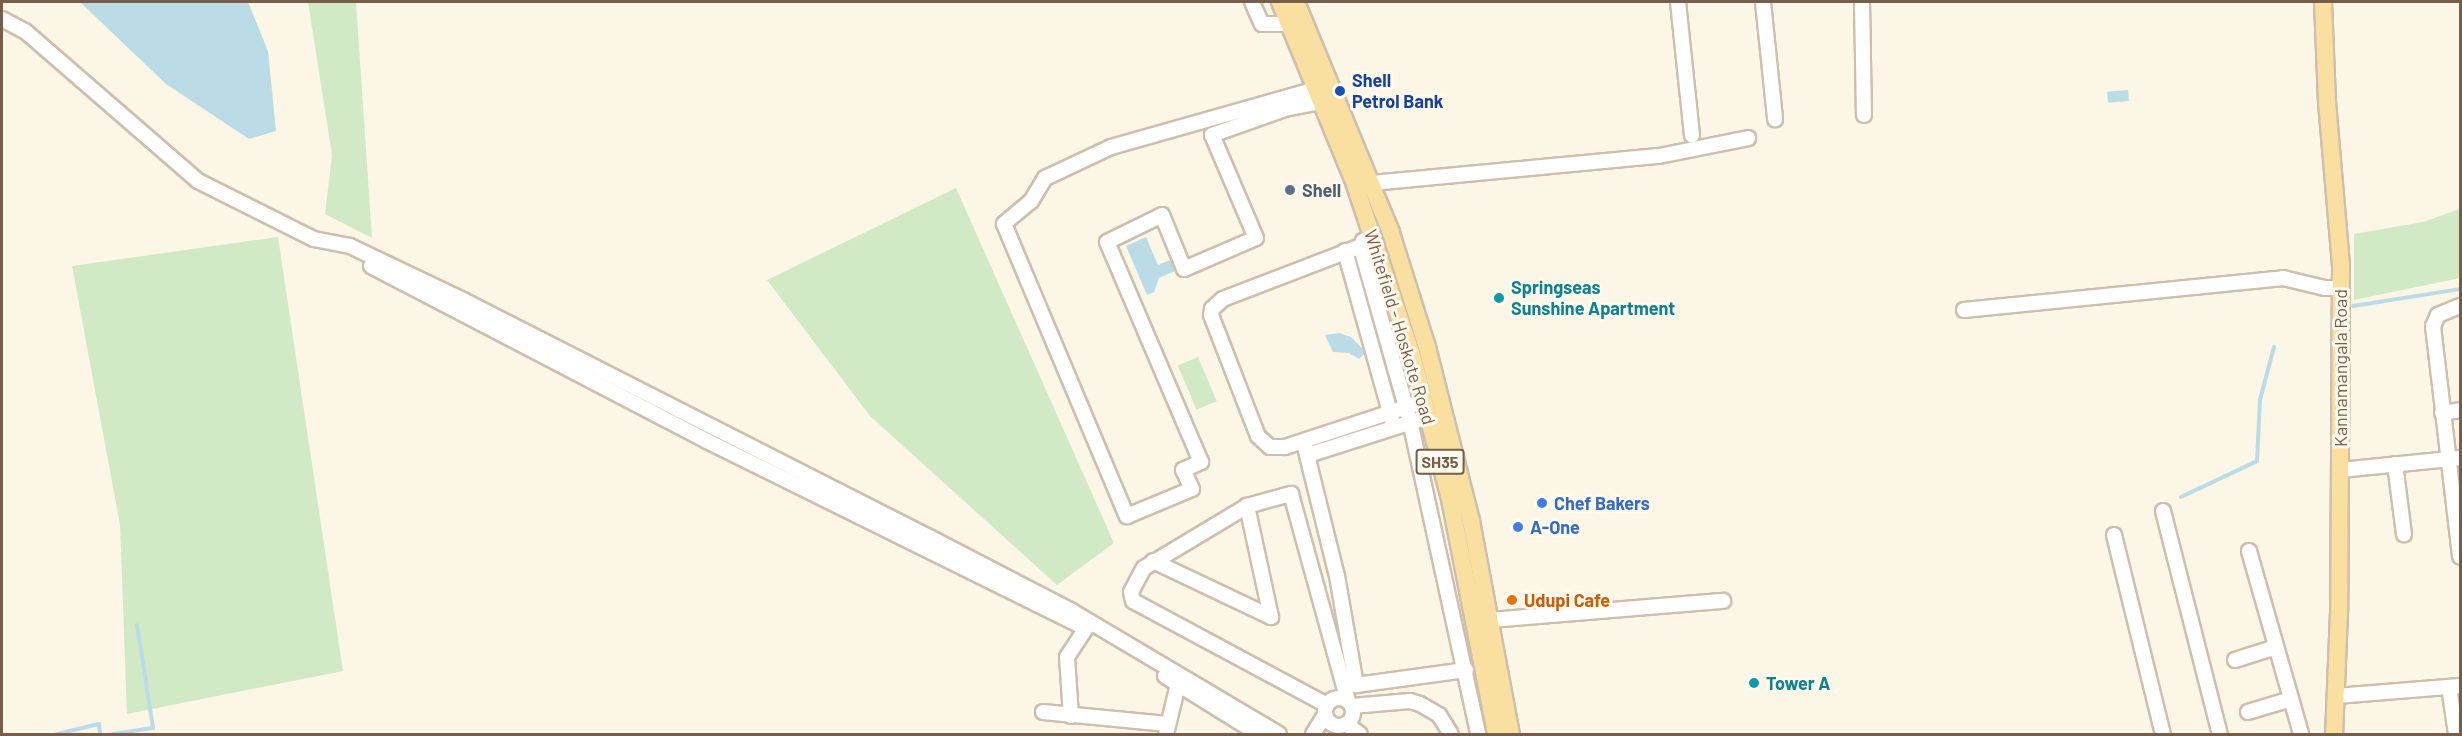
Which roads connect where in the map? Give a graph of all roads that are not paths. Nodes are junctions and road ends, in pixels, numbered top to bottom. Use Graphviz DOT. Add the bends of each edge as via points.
graph roads {
  1 [pos="1252,2"];
  2 [pos="1280,2"];
  3 [pos="1296,2"];
  4 [pos="1678,2"];
  5 [pos="1763,2"];
  6 [pos="1862,2"];
  7 [pos="2323,2"];
  8 [pos="2,19"];
  9 [pos="1290,24"];
  10 [pos="1319,95"];
  11 [pos="1864,115"];
  12 [pos="1775,118"];
  13 [pos="1692,135"];
  14 [pos="1748,138"];
  15 [pos="1372,183"];
  16 [pos="1367,240"];
  17 [pos="1345,250"];
  18 [pos="2341,288"];
  19 [pos="2460,306"];
  20 [pos="1964,310"];
  21 [pos="1426,409"];
  22 [pos="2460,410"];
  23 [pos="2442,412"];
  24 [pos="1408,414"];
  25 [pos="1392,419"];
  26 [pos="1306,449"];
  27 [pos="2454,458"];
  28 [pos="2395,464"];
  29 [pos="2340,470"];
  30 [pos="1246,506"];
  31 [pos="2163,511"];
  32 [pos="2404,534"];
  33 [pos="2114,536"];
  34 [pos="2249,551"];
  35 [pos="2460,556"];
  36 [pos="1152,561"];
  37 [pos="1723,601"];
  38 [pos="1491,620"];
  39 [pos="1087,625"];
  40 [pos="2276,647"];
  41 [pos="2235,660"];
  42 [pos="1466,670"];
  43 [pos="1178,679"];
  44 [pos="2455,686"];
  45 [pos="2336,696"];
  46 [pos="2291,699"];
  47 [pos="1350,704"];
  48 [pos="1326,710"];
  49 [pos="1043,712"];
  50 [pos="2248,712"];
  51 [pos="1071,716"];
  52 [pos="1104,720"];
  53 [pos="1342,728"];
  54 [pos="1167,729"];
  55 [pos="1106,735"];
  56 [pos="1258,735"];
  57 [pos="1280,735"];
  58 [pos="1313,735"];
  59 [pos="1360,735"];
  60 [pos="1450,735"];
  61 [pos="1478,735"];
  62 [pos="1496,735"];
  63 [pos="1511,735"];
  64 [pos="2163,735"];
  65 [pos="2220,735"];
  66 [pos="2301,735"];
  67 [pos="2334,735"];
  68 [pos="2456,735"];
  1 -- 9 [label="street" via="1262,24"];
  2 -- 9 [label="main road, Whitefield - Hoskote Road / SH35"];
  3 -- 15 [label="main road, Whitefield - Hoskote Road / SH35"];
  4 -- 13 [label="street"];
  5 -- 12 [label="street"];
  6 -- 11 [label="street"];
  7 -- 18 [label="main road, Kannamangala Road"];
  8 -- 39 [label="street" via="25,31 198,181 308,236 339,245 346,253 697,435"];
  9 -- 10 [label="main road, Whitefield - Hoskote Road / SH35"];
  10 -- 10 [label="street" via="1111,147 1045,178 1031,201 1004,224 1126,516 1192,489 1183,470 1201,462 1107,242 1162,215 1185,269 1256,238 1212,135"];
  10 -- 16 [label="main road, Whitefield - Hoskote Road / SH35"];
  14 -- 15 [label="street" via="1659,156"];
  15 -- 38 [label="main road, Whitefield - Hoskote Road / SH35" via="1427,348 1471,521"];
  16 -- 17 [label="street"];
  16 -- 21 [label="main road, Whitefield - Hoskote Road / SH35"];
  16 -- 24 [label="street"];
  17 -- 25 [label="street"];
  17 -- 26 [label="street" via="1223,299 1212,309 1258,436 1277,448"];
  18 -- 20 [label="street" via="2283,278"];
  18 -- 29 [label="main road, Kannamangala Road"];
  19 -- 23 [label="street" via="2434,319"];
  21 -- 24 [label="street"];
  21 -- 62 [label="main road, Whitefield - Hoskote Road / SH35" via="1452,510"];
  22 -- 23 [label="street"];
  23 -- 27 [label="street"];
  24 -- 25 [label="street"];
  24 -- 42 [label="street"];
  25 -- 26 [label="street"];
  26 -- 42 [label="street" via="1337,576 1356,685"];
  27 -- 28 [label="street"];
  27 -- 35 [label="street"];
  28 -- 29 [label="street"];
  28 -- 32 [label="street"];
  29 -- 45 [label="main road, Kannamangala Road"];
  30 -- 36 [label="street"];
  30 -- 36 [label="street" via="1271,617"];
  30 -- 47 [label="street" via="1291,494"];
  31 -- 65 [label="street"];
  33 -- 64 [label="street"];
  34 -- 40 [label="street"];
  36 -- 48 [label="street" via="1131,592 1133,601"];
  37 -- 38 [label="street"];
  38 -- 63 [label="main road, Whitefield - Hoskote Road / SH35"];
  39 -- 43 [label="street"];
  39 -- 51 [label="street" via="1067,657"];
  40 -- 41 [label="street"];
  40 -- 46 [label="street"];
  42 -- 61 [label="street"];
  43 -- 54 [label="street"];
  43 -- 56 [label="street"];
  43 -- 57 [label="street"];
  44 -- 45 [label="street"];
  44 -- 68 [label="street"];
  45 -- 67 [label="main road, Kannamangala Road"];
  46 -- 50 [label="street"];
  46 -- 66 [label="street"];
  47 -- 48 [label="street" via="1338,698"];
  47 -- 53 [label="street" via="1352,717"];
  47 -- 60 [label="street" via="1420,704 1439,715"];
  48 -- 53 [label="street" via="1330,723"];
  48 -- 58 [label="street"];
  49 -- 51 [label="street"];
  51 -- 52 [label="street"];
  52 -- 54 [label="street"];
  52 -- 55 [label="street"];
  53 -- 59 [label="street"];
}
